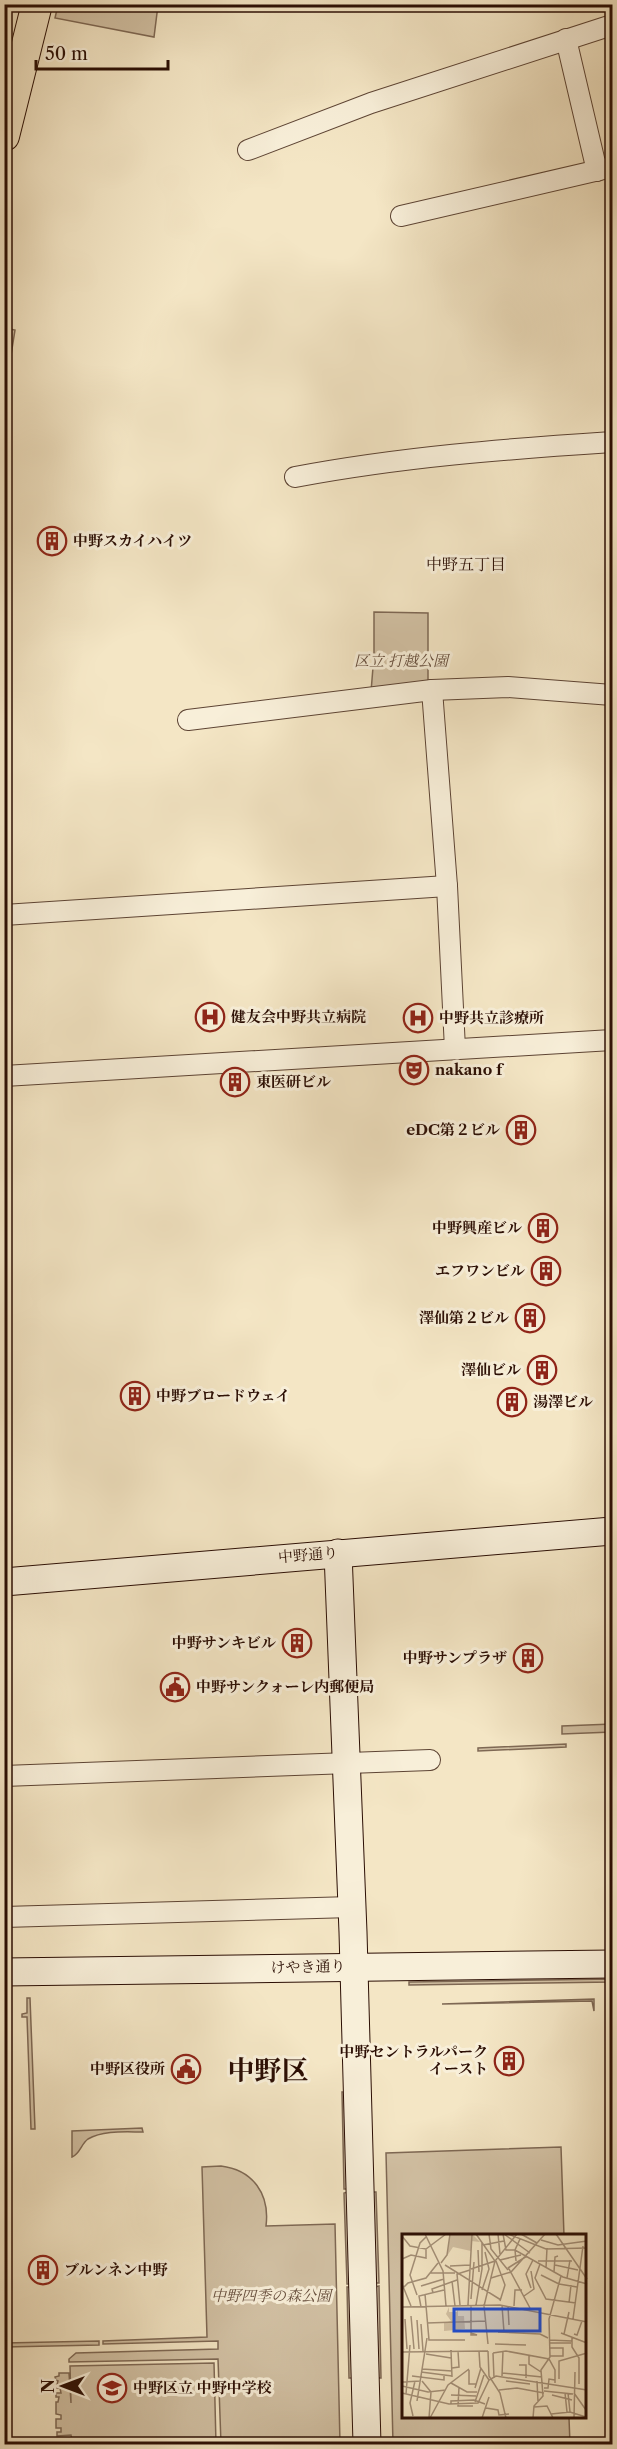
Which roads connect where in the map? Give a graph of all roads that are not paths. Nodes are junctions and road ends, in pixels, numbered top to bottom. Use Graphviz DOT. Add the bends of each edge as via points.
graph roads {
  1 [pos="37,4"];
  2 [pos="612,25"];
  3 [pos="566,39"];
  4 [pos="5,133"];
  5 [pos="248,150"];
  6 [pos="605,169"];
  7 [pos="401,216"];
  8 [pos="612,442"];
  9 [pos="296,477"];
  10 [pos="432,690"];
  11 [pos="612,694"];
  12 [pos="188,720"];
  13 [pos="447,886"];
  14 [pos="4,915"];
  15 [pos="612,1040"];
  16 [pos="455,1049"];
  17 [pos="4,1076"];
  18 [pos="612,1531"];
  19 [pos="338,1553"];
  20 [pos="4,1582"];
  21 [pos="430,1760"];
  22 [pos="347,1763"];
  23 [pos="4,1776"];
  24 [pos="352,1907"];
  25 [pos="4,1917"];
  26 [pos="612,1964"];
  27 [pos="354,1966"];
  28 [pos="4,1972"];
  29 [pos="366,2445"];
  1 -- 4 [label="main road"];
  2 -- 3 [label="street"];
  3 -- 5 [label="street" via="371,103"];
  3 -- 6 [label="street"];
  6 -- 7 [label="street"];
  8 -- 9 [label="street" via="387,460"];
  10 -- 11 [label="street" via="508,687"];
  10 -- 12 [label="street"];
  10 -- 13 [label="street"];
  13 -- 14 [label="street"];
  13 -- 16 [label="street"];
  15 -- 16 [label="street"];
  16 -- 17 [label="street"];
  18 -- 19 [label="street, 中野通り"];
  19 -- 20 [label="street, 中野通り"];
  19 -- 22 [label="street"];
  21 -- 22 [label="street"];
  22 -- 23 [label="street"];
  22 -- 24 [label="street"];
  24 -- 25 [label="street"];
  24 -- 27 [label="street"];
  26 -- 27 [label="street, けやき通り"];
  27 -- 28 [label="street, けやき通り"];
  27 -- 29 [label="street"];
}
